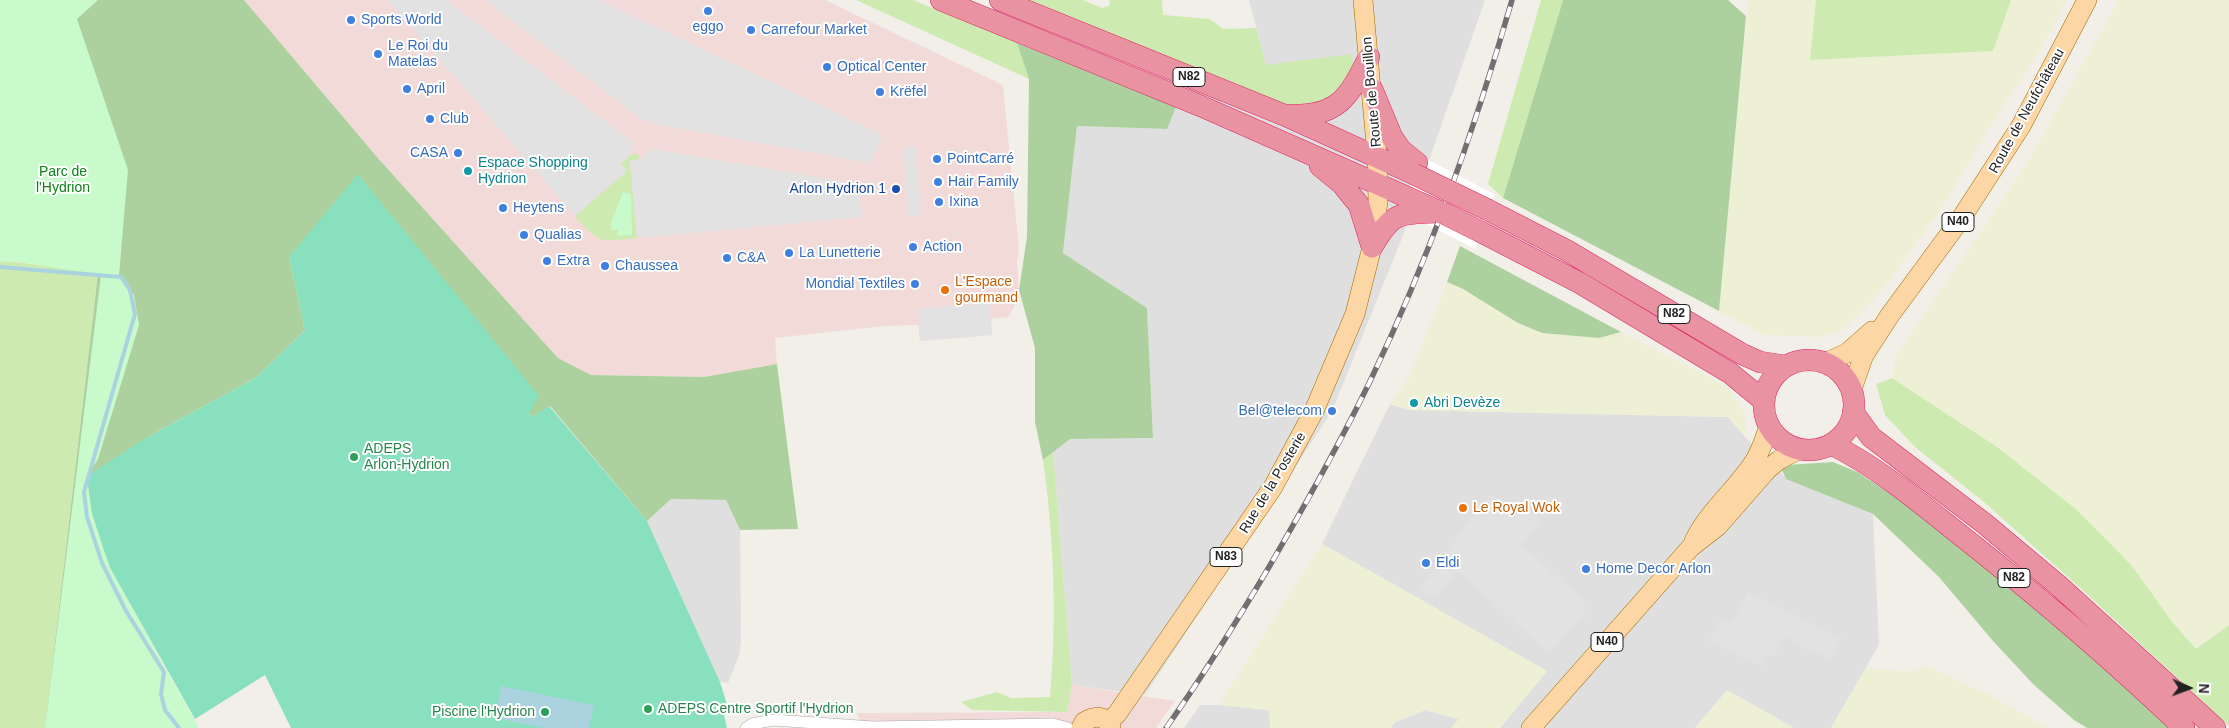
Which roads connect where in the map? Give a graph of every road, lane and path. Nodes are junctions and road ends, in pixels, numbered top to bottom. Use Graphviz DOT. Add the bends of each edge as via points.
graph roads {
  1 [pos="941,0"];
  2 [pos="1000,0"];
  3 [pos="1363,0"];
  4 [pos="2087,0"];
  5 [pos="1369,57"];
  6 [pos="1372,89"];
  7 [pos="1284,116"];
  8 [pos="1314,154"];
  9 [pos="1377,156"];
  10 [pos="1415,168"];
  11 [pos="1378,184"];
  12 [pos="1404,206"];
  13 [pos="1372,247"];
  14 [pos="1890,315"];
  15 [pos="1825,363"];
  16 [pos="1786,366"];
  17 [pos="1764,401"];
  18 [pos="1852,402"];
  19 [pos="1769,426"];
  20 [pos="1831,444"];
  21 [pos="1800,449"];
  22 [pos="1691,547"];
  23 [pos="1110,725"];
  24 [pos="875,727"];
  25 [pos="746,728"];
  26 [pos="1068,728"];
  27 [pos="1081,728"];
  28 [pos="1531,728"];
  29 [pos="2184,728"];
  30 [pos="2215,728"];
  1 -- 8 [label="highway, N82"];
  2 -- 7 [label="highway, N82"];
  3 -- 5 [label="main road, Route de Bouillon / N83"];
  4 -- 14 [label="main road, Route de Neufchâteau / N40" via="2021,126 1989,177"];
  5 -- 6 [label="main road, Route de Bouillon / N83"];
  5 -- 7 [label="highway" via="1343,100 1326,111"];
  6 -- 9 [label="main road, Route de Bouillon / N83"];
  6 -- 10 [label="highway" via="1392,137"];
  7 -- 9 [label="highway, N82"];
  8 -- 11 [label="highway, N82"];
  8 -- 13 [label="highway" via="1320,166 1342,184 1359,205"];
  9 -- 10 [label="highway, N82"];
  9 -- 11 [label="main road, Route de Bouillon / N83"];
  10 -- 16 [label="highway, N82, bridge" via="1454,193 1566,250 1742,354 1760,362"];
  11 -- 12 [label="highway, N82"];
  11 -- 13 [label="main road, Rue de la Posterie / N83"];
  12 -- 13 [label="highway" via="1385,225"];
  12 -- 17 [label="highway, N82, bridge" via="1440,212 1588,288 1730,373"];
  13 -- 23 [label="main road, Rue de la Posterie / N83" via="1355,314 1296,447 1218,570"];
  14 -- 15 [label="main road, Route de Neufchâteau / N40" via="1848,353"];
  14 -- 18 [label="main road, Route de Neufchâteau / N40" via="1864,355"];
  15 -- 16 [label="highway, N40" via="1812,360"];
  15 -- 18 [label="highway" via="1841,374"];
  16 -- 17 [label="highway" via="1768,387"];
  17 -- 19 [label="highway"];
  18 -- 20 [label="highway, N40" via="1846,431"];
  18 -- 30 [label="highway, N82" via="1871,437 1985,524 2059,586"];
  19 -- 21 [label="highway" via="1782,441"];
  19 -- 22 [label="main road, N40" via="1753,463 1703,522"];
  20 -- 21 [label="highway, N40" via="1816,450"];
  20 -- 29 [label="highway, N82" via="1865,462 2001,567 2134,680"];
  21 -- 22 [label="main road, N40" via="1768,469 1718,526"];
  22 -- 28 [label="main road, N40"];
  23 -- 27 [label="main road, Rue de la Posterie / N83" via="1103,718 1090,718"];
  24 -- 25 [label="street" via="773,720"];
  24 -- 26 [label="street" via="1053,724"];
}
